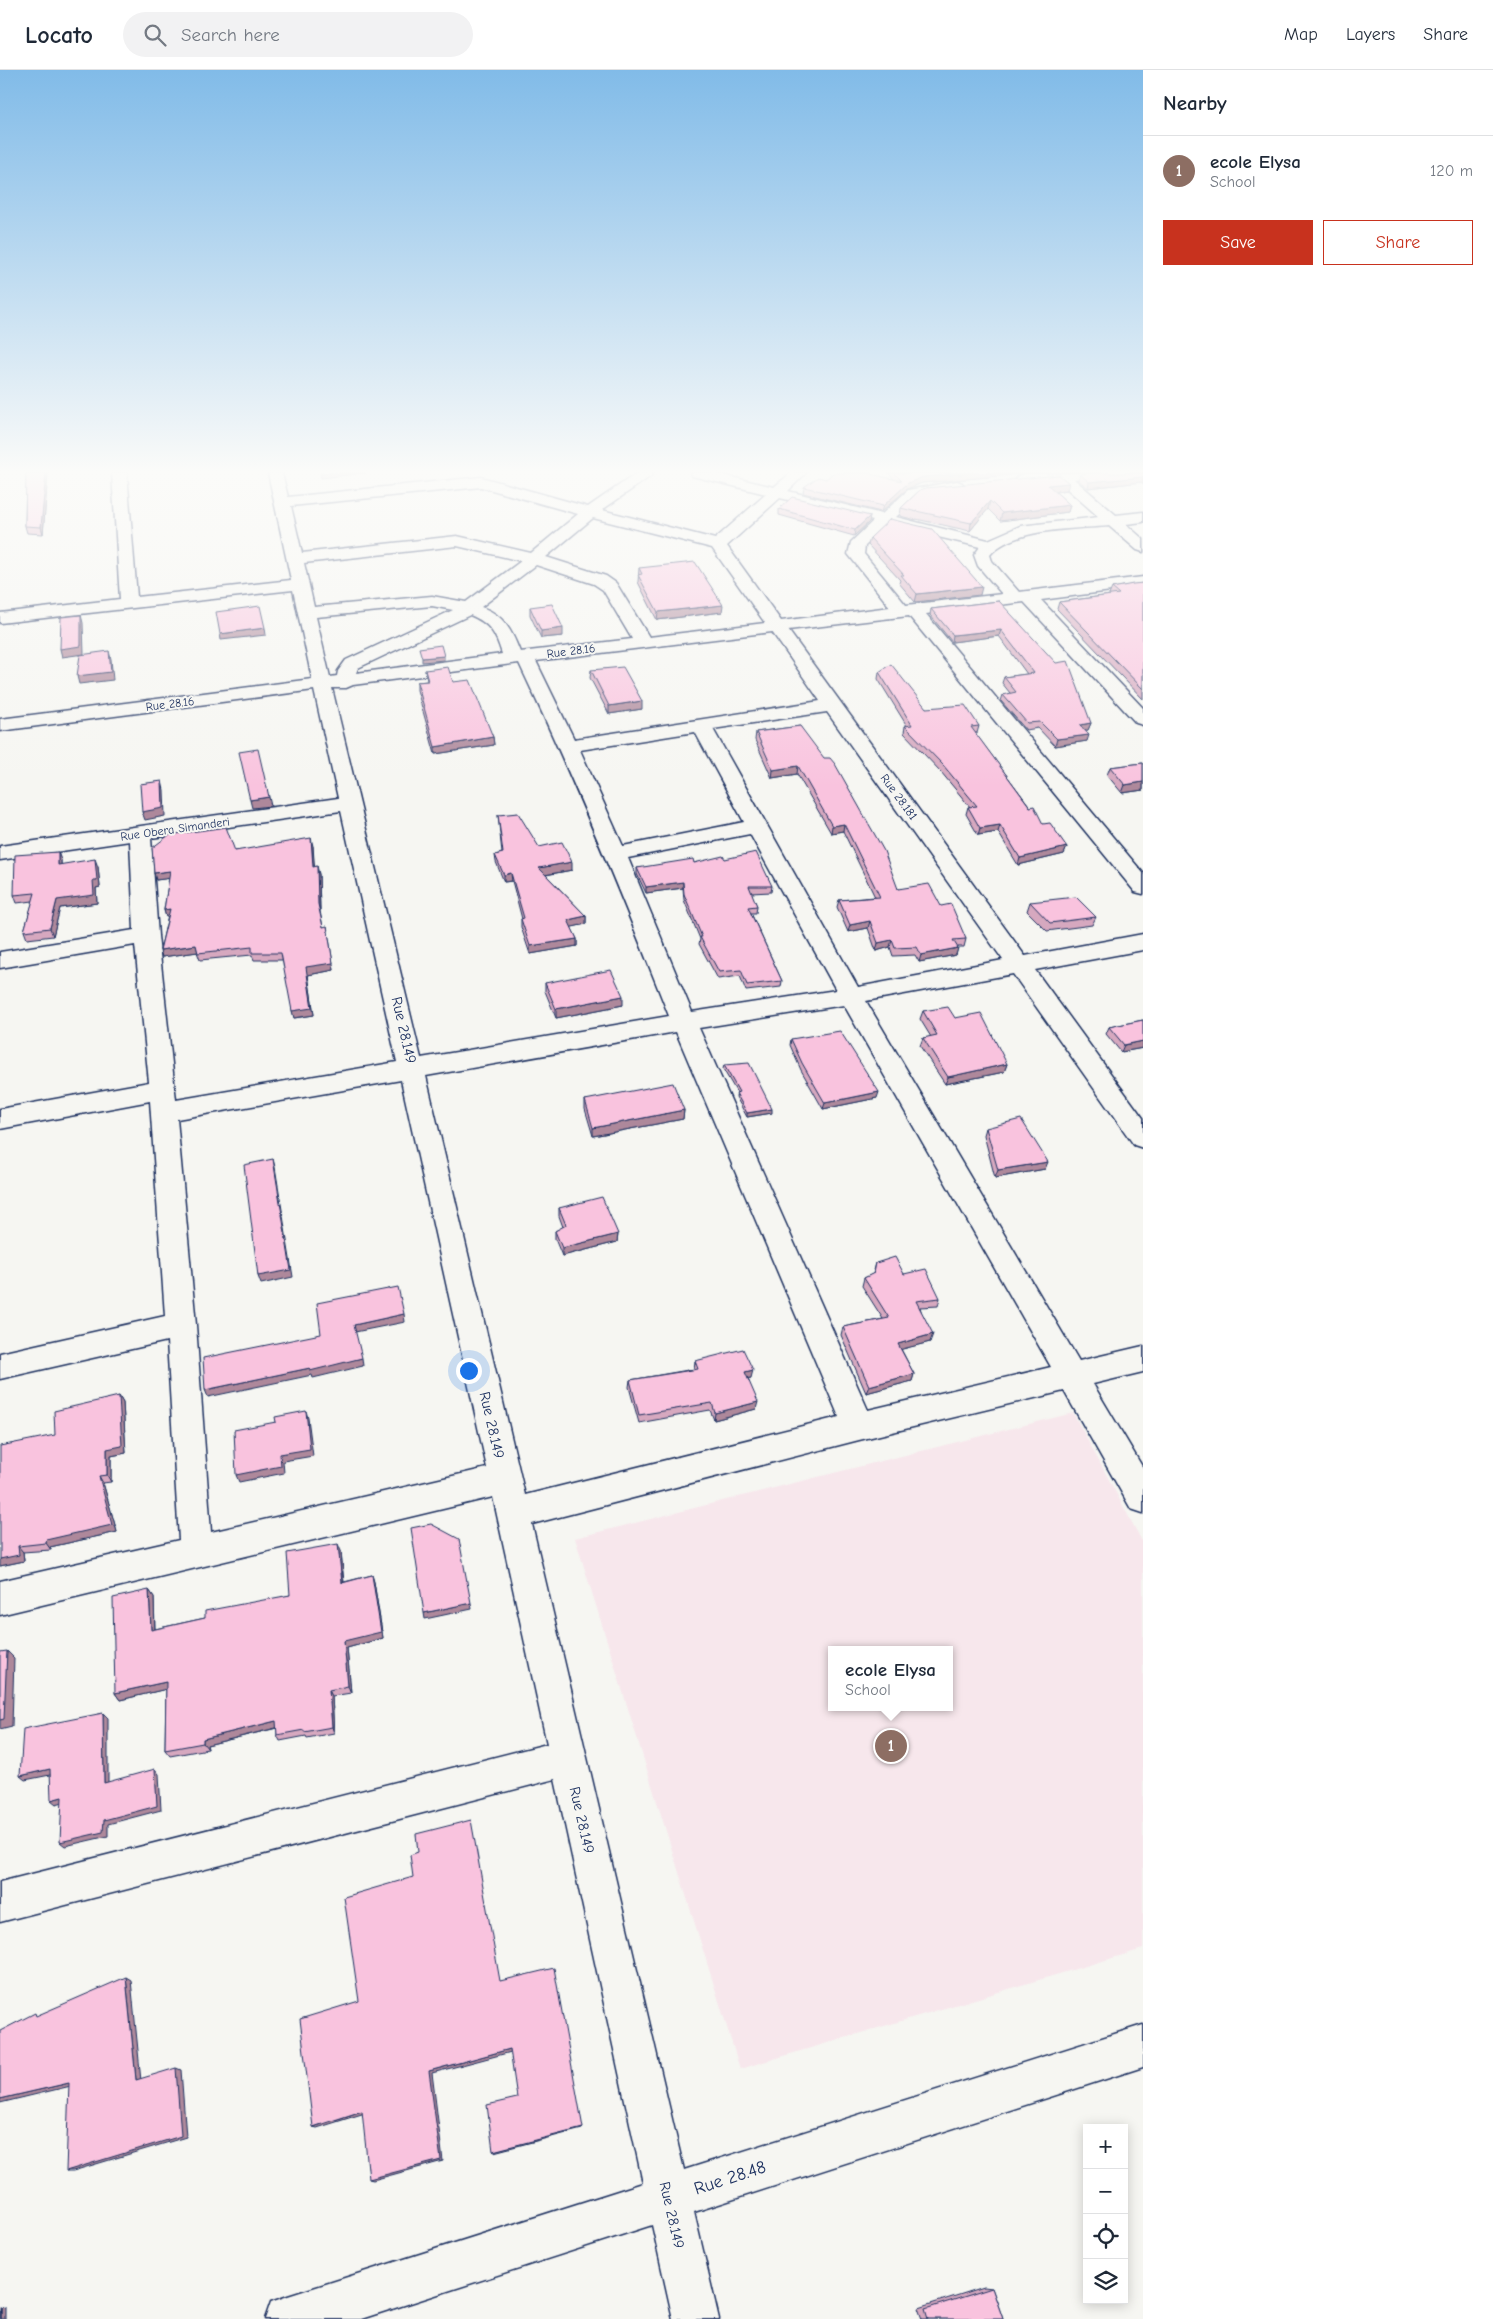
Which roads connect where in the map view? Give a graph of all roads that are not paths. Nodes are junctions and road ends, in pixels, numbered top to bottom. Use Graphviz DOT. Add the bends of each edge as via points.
graph roads {
  1 [pos="128,578"];
  2 [pos="261,578"];
  3 [pos="299,578"];
  4 [pos="508,578"];
  5 [pos="594,578"];
  6 [pos="742,578"];
  7 [pos="878,578"];
  8 [pos="1001,578"];
  9 [pos="1143,582"];
  10 [pos="1022,597"];
  11 [pos="130,603"];
  12 [pos="468,609"];
  13 [pos="907,610"];
  14 [pos="307,614"];
  15 [pos="0,618"];
  16 [pos="776,626"];
  17 [pos="643,642"];
  18 [pos="519,658"];
  19 [pos="334,683"];
  20 [pos="833,705"];
  21 [pos="1143,719"];
  22 [pos="700,724"];
  23 [pos="0,725"];
  24 [pos="568,746"];
  25 [pos="350,803"];
  26 [pos="758,826"];
  27 [pos="140,834"];
  28 [pos="0,853"];
  29 [pos="616,854"];
  30 [pos="1143,888"];
  31 [pos="146,936"];
  32 [pos="1143,942"];
  33 [pos="0,960"];
  34 [pos="1020,966"];
  35 [pos="851,996"];
  36 [pos="684,1022"];
  37 [pos="413,1068"];
  38 [pos="163,1101"];
  39 [pos="0,1119"];
  40 [pos="1143,1138"];
  41 [pos="181,1325"];
  42 [pos="1143,1359"];
  43 [pos="0,1366"];
  44 [pos="1074,1376"];
  45 [pos="859,1426"];
  46 [pos="504,1479"];
  47 [pos="1143,1498"];
  48 [pos="512,1514"];
  49 [pos="196,1550"];
  50 [pos="0,1598"];
  51 [pos="568,1757"];
  52 [pos="0,1902"];
  53 [pos="1143,2046"];
  54 [pos="668,2197"];
  55 [pos="294,2318"];
  56 [pos="696,2319"];
  1 -- 11 [label="street"];
  2 -- 11 [label="street"];
  3 -- 14 [label="street, Rue 28.149"];
  4 -- 12 [label="street"];
  5 -- 17 [label="street" via="610,587"];
  6 -- 16 [label="street, Rue 28.181"];
  7 -- 13 [label="street"];
  8 -- 10 [label="street"];
  9 -- 10 [label="street, Rue 28.16"];
  10 -- 13 [label="street, Rue 28.16"];
  10 -- 21 [label="street"];
  11 -- 15 [label="street"];
  12 -- 14 [label="street" via="432,601"];
  12 -- 18 [label="street" via="500,626"];
  12 -- 19 [label="street" via="362,658"];
  13 -- 16 [label="street, Rue 28.16"];
  13 -- 30 [label="street"];
  14 -- 19 [label="street, Rue 28.149"];
  16 -- 17 [label="street, Rue 28.16"];
  16 -- 20 [label="street, Rue 28.181"];
  17 -- 18 [label="street, Rue 28.16"];
  18 -- 19 [label="street, Rue 28.16"];
  18 -- 24 [label="street"];
  19 -- 23 [label="street, Rue 28.16"];
  19 -- 25 [label="street, Rue 28.149"];
  20 -- 22 [label="street"];
  20 -- 34 [label="street, Rue 28.181"];
  22 -- 24 [label="street"];
  22 -- 26 [label="street"];
  24 -- 29 [label="street"];
  25 -- 27 [label="street, Rue Obera Simanderi"];
  25 -- 37 [label="street, Rue 28.149"];
  26 -- 29 [label="street"];
  26 -- 35 [label="street"];
  27 -- 28 [label="street, Rue Obera Simanderi"];
  27 -- 31 [label="street"];
  29 -- 36 [label="street"];
  31 -- 33 [label="street"];
  31 -- 38 [label="street"];
  32 -- 34 [label="street"];
  34 -- 35 [label="street"];
  34 -- 40 [label="street, Rue 28.181"];
  35 -- 36 [label="street"];
  35 -- 44 [label="street"];
  36 -- 37 [label="street"];
  36 -- 45 [label="street"];
  37 -- 38 [label="street"];
  37 -- 46 [label="street, Rue 28.149"];
  38 -- 39 [label="street"];
  38 -- 41 [label="street"];
  41 -- 43 [label="street"];
  41 -- 49 [label="street"];
  42 -- 44 [label="street"];
  44 -- 45 [label="street"];
  44 -- 47 [label="street"];
  45 -- 48 [label="street"];
  46 -- 48 [label="street, Rue 28.149"];
  46 -- 49 [label="street"];
  48 -- 51 [label="street, Rue 28.149"];
  49 -- 50 [label="street"];
  51 -- 52 [label="street"];
  51 -- 54 [label="street, Rue 28.149"];
  53 -- 54 [label="street, Rue 28.48"];
  54 -- 55 [label="street, Rue 28.48"];
  54 -- 56 [label="street, Rue 28.149"];
}
